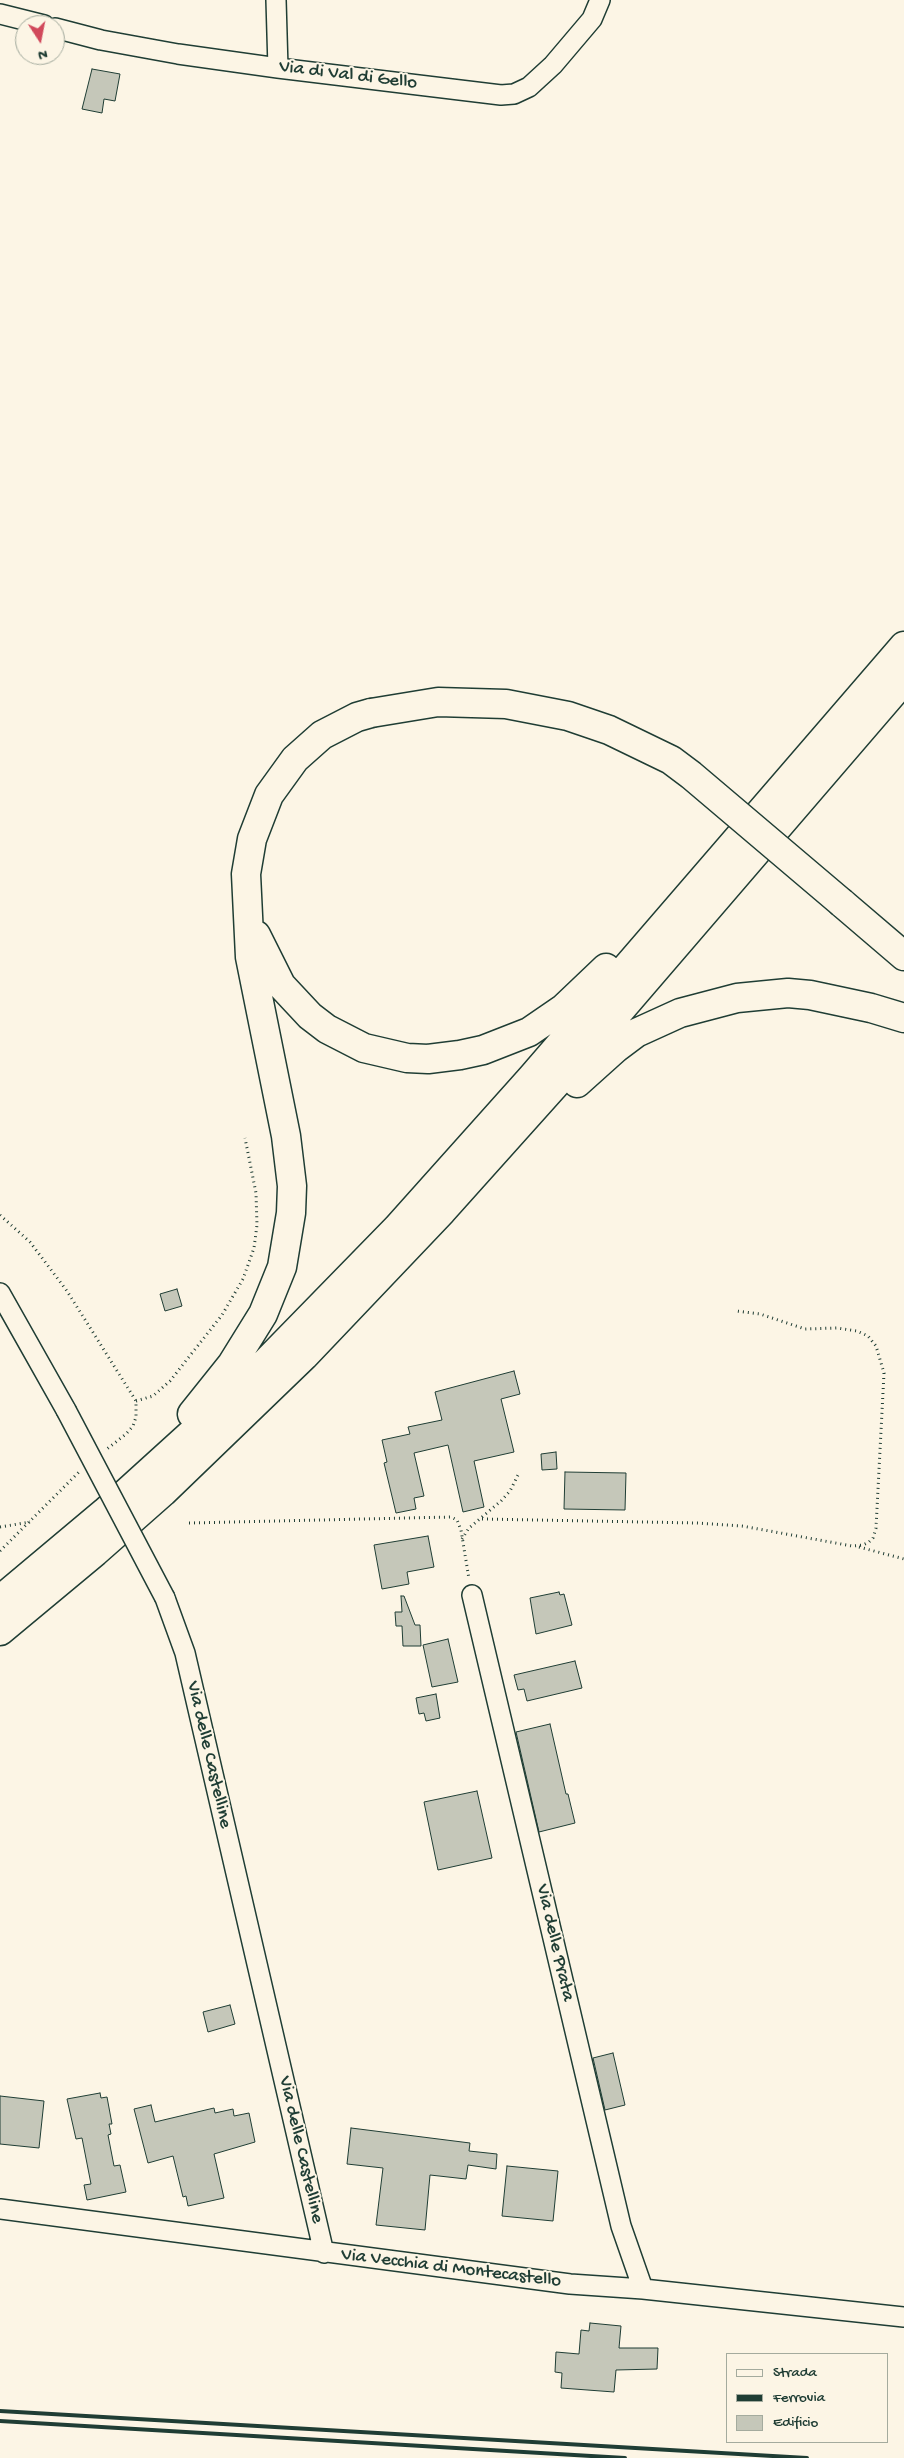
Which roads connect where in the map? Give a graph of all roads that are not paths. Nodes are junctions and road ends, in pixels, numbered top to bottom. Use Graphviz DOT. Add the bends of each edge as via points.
graph roads {
  1 [pos="276,0"];
  2 [pos="600,0"];
  3 [pos="0,14"];
  4 [pos="15,18"];
  5 [pos="65,31"];
  6 [pos="278,68"];
  7 [pos="904,646"];
  8 [pos="904,680"];
  9 [pos="719,860"];
  10 [pos="247,908"];
  11 [pos="904,956"];
  12 [pos="904,1018"];
  13 [pos="462,1189"];
  14 [pos="0,1293"];
  15 [pos="147,1475"];
  16 [pos="472,1595"];
  17 [pos="0,1600"];
  18 [pos="0,1630"];
  19 [pos="0,2209"];
  20 [pos="324,2253"];
  21 [pos="643,2289"];
  22 [pos="904,2317"];
  1 -- 6 [label="street"];
  2 -- 6 [label="street, Via di Val di Gello" via="592,19 553,65 529,88 514,94"];
  3 -- 4 [label="street"];
  5 -- 6 [label="street, Via di Val di Gello" via="101,40"];
  7 -- 9 [label="highway"];
  8 -- 13 [label="highway" via="695,925"];
  9 -- 10 [label="highway" via="546,1021 529,1032 483,1050 428,1059 383,1054 364,1048 310,1016 281,985 271,968"];
  9 -- 15 [label="highway" via="397,1228 268,1362"];
  10 -- 11 [label="highway, bridge" via="247,862 252,839 269,795 282,775 308,747 341,724 371,713 438,702 506,704 568,716 609,730 671,760"];
  10 -- 15 [label="highway" via="250,957 290,1161 292,1186 288,1241 273,1292 249,1337"];
  12 -- 13 [label="highway" via="834,998 788,993 737,998 664,1019 616,1048"];
  13 -- 18 [label="highway" via="304,1356 208,1451 95,1552"];
  14 -- 20 [label="street, Via delle Castelline, bridge" via="165,1598 185,1653"];
  15 -- 17 [label="highway"];
  16 -- 21 [label="street, Via delle Prata" via="619,2216"];
  19 -- 20 [label="street, Via Vecchia di Montecastello"];
  20 -- 21 [label="street, Via Vecchia di Montecastello" via="570,2284"];
  21 -- 22 [label="street, Via Vecchia di Montecastello"];
}
